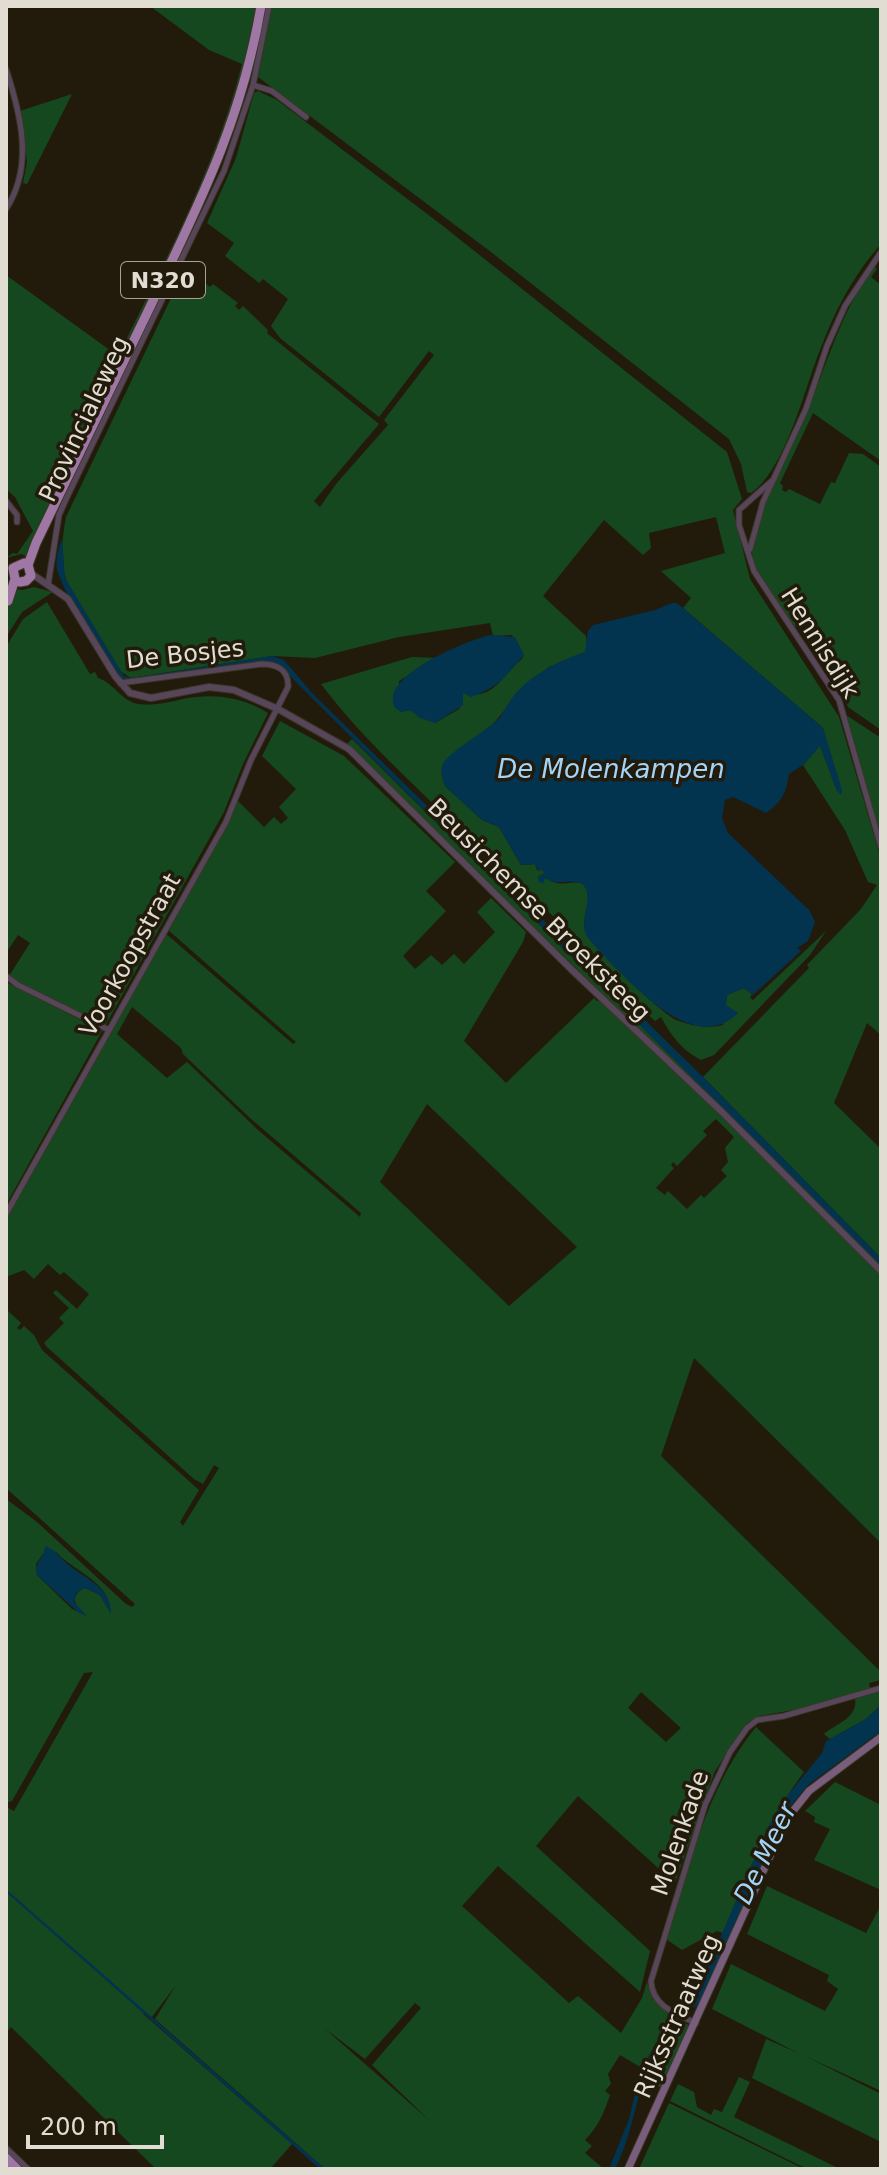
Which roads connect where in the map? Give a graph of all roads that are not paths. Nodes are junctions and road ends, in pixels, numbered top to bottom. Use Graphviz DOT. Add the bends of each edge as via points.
graph roads {
  1 [pos="261,6"];
  2 [pos="269,6"];
  3 [pos="6,69"];
  4 [pos="253,85"];
  5 [pos="306,117"];
  6 [pos="6,209"];
  7 [pos="881,252"];
  8 [pos="774,479"];
  9 [pos="6,501"];
  10 [pos="17,522"];
  11 [pos="749,554"];
  12 [pos="19,571"];
  13 [pos="48,585"];
  14 [pos="7,603"];
  15 [pos="120,683"];
  16 [pos="278,709"];
  17 [pos="881,847"];
  18 [pos="6,976"];
  19 [pos="109,1030"];
  20 [pos="6,1214"];
  21 [pos="881,1271"];
  22 [pos="881,1688"];
  23 [pos="881,1737"];
  24 [pos="696,2023"];
  25 [pos="6,2148"];
  26 [pos="6,2158"];
  27 [pos="17,2169"];
  28 [pos="28,2169"];
  29 [pos="628,2169"];
  1 -- 12 [label="highway, Provincialeweg / N320" via="253,58 207,188"];
  2 -- 4 [label="street, Provincialeweg"];
  3 -- 6 [label="street" via="23,149 18,185"];
  4 -- 5 [label="street" via="272,91"];
  4 -- 13 [label="street, Provincialeweg" via="211,201 59,515"];
  7 -- 8 [label="street, Hennisdijk" via="845,306"];
  8 -- 11 [label="street, Hennisdijk" via="754,525"];
  8 -- 11 [label="street, Hennisdijk" via="738,513"];
  9 -- 10 [label="street"];
  11 -- 17 [label="street, Hennisdijk" via="766,591 839,700"];
  12 -- 13 [label="street, De Bosjes"];
  12 -- 14 [label="highway, Provincialeweg / N320"];
  13 -- 15 [label="street, De Bosjes" via="68,599"];
  15 -- 16 [label="street, Beusichemse Broeksteeg" via="143,698 227,689"];
  15 -- 16 [label="street, De Bosjes" via="271,664 284,671 288,681"];
  16 -- 19 [label="street, Voorkoopstraat" via="226,822"];
  16 -- 21 [label="street, Beusichemse Broeksteeg" via="349,749"];
  18 -- 19 [label="street"];
  19 -- 20 [label="street, Voorkoopstraat"];
  22 -- 24 [label="street, Molenkade" via="757,1720 730,1752 705,1805 651,1981 662,2006"];
  23 -- 24 [label="main road, Rijksstraatweg" via="821,1780 793,1811"];
  24 -- 29 [label="main road, Rijksstraatweg"];
  25 -- 28 [label="street"];
  26 -- 27 [label="highway"];
}
